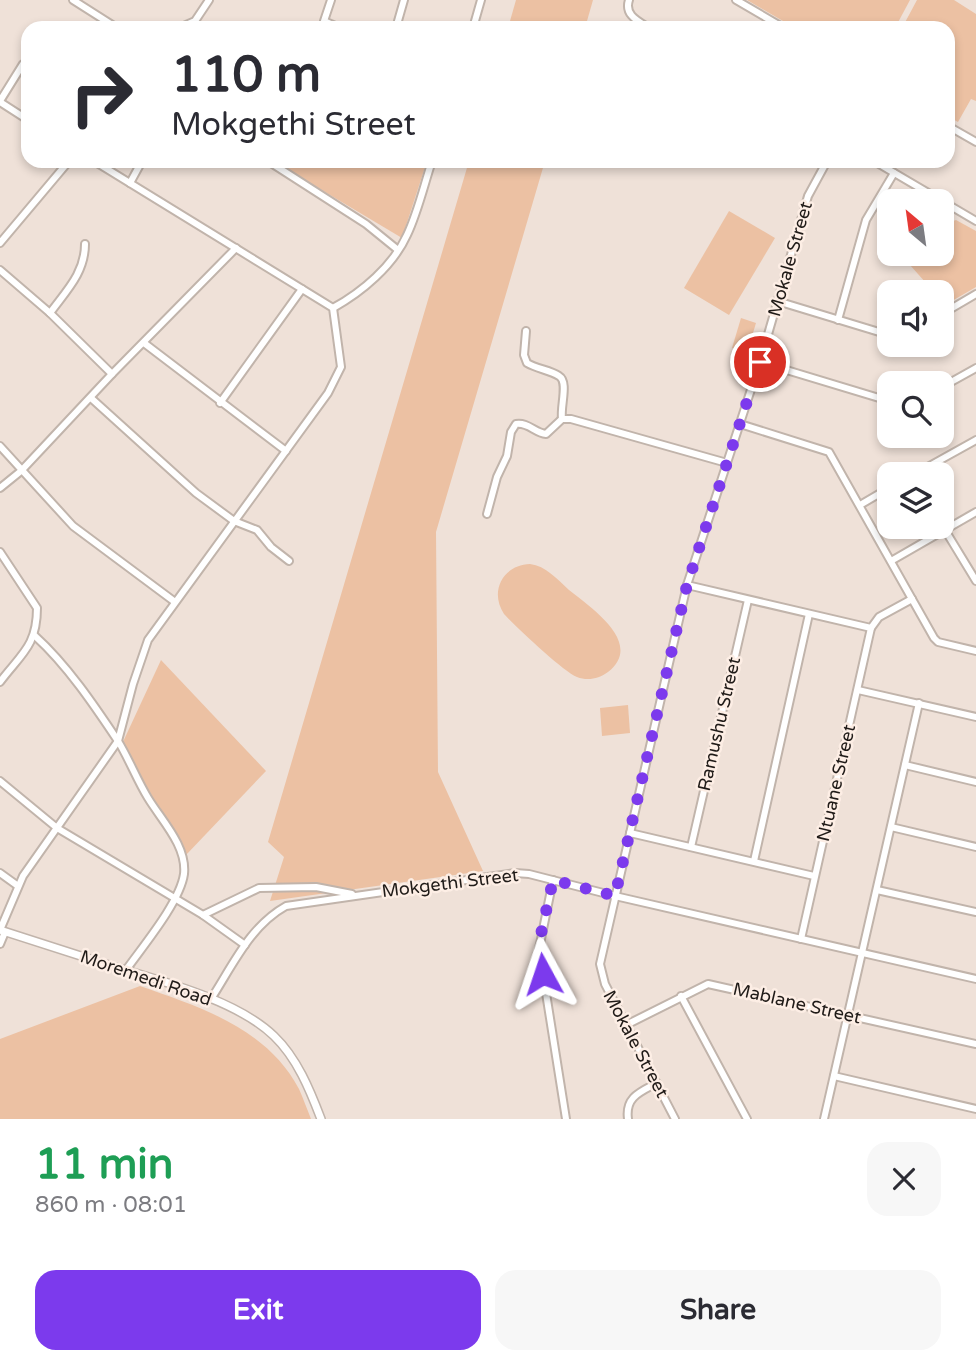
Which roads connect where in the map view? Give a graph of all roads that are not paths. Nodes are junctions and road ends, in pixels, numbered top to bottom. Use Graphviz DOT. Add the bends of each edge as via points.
graph roads {
  1 [pos="73,0"];
  2 [pos="209,0"];
  3 [pos="331,0"];
  4 [pos="404,0"];
  5 [pos="481,0"];
  6 [pos="629,0"];
  7 [pos="736,0"];
  8 [pos="106,21"];
  9 [pos="195,21"];
  10 [pos="324,21"];
  11 [pos="398,21"];
  12 [pos="475,21"];
  13 [pos="638,21"];
  14 [pos="772,21"];
  15 [pos="21,67"];
  16 [pos="0,102"];
  17 [pos="21,116"];
  18 [pos="955,130"];
  19 [pos="976,142"];
  20 [pos="63,168"];
  21 [pos="105,168"];
  22 [pos="138,168"];
  23 [pos="279,168"];
  24 [pos="430,168"];
  25 [pos="823,168"];
  26 [pos="886,168"];
  27 [pos="894,173"];
  28 [pos="130,183"];
  29 [pos="976,221"];
  30 [pos="0,243"];
  31 [pos="85,244"];
  32 [pos="236,248"];
  33 [pos="398,250"];
  34 [pos="0,270"];
  35 [pos="302,289"];
  36 [pos="976,294"];
  37 [pos="777,301"];
  38 [pos="954,307"];
  39 [pos="333,308"];
  40 [pos="50,313"];
  41 [pos="838,320"];
  42 [pos="526,331"];
  43 [pos="877,331"];
  44 [pos="144,343"];
  45 [pos="760,362"];
  46 [pos="976,368"];
  47 [pos="112,374"];
  48 [pos="954,380"];
  49 [pos="877,397"];
  50 [pos="91,398"];
  51 [pos="220,402"];
  52 [pos="562,419"];
  53 [pos="740,424"];
  54 [pos="976,440"];
  55 [pos="0,446"];
  56 [pos="286,451"];
  57 [pos="937,462"];
  58 [pos="727,463"];
  59 [pos="21,471"];
  60 [pos="0,488"];
  61 [pos="877,495"];
  62 [pos="860,505"];
  63 [pos="976,512"];
  64 [pos="487,514"];
  65 [pos="234,521"];
  66 [pos="954,525"];
  67 [pos="930,539"];
  68 [pos="951,539"];
  69 [pos="0,552"];
  70 [pos="289,561"];
  71 [pos="891,561"];
  72 [pos="976,581"];
  73 [pos="687,585"];
  74 [pos="912,599"];
  75 [pos="748,600"];
  76 [pos="175,603"];
  77 [pos="809,614"];
  78 [pos="872,628"];
  79 [pos="35,636"];
  80 [pos="976,651"];
  81 [pos="1,679"];
  82 [pos="858,690"];
  83 [pos="919,703"];
  84 [pos="976,717"];
  85 [pos="118,741"];
  86 [pos="905,765"];
  87 [pos="0,781"];
  88 [pos="976,782"];
  89 [pos="57,828"];
  90 [pos="891,828"];
  91 [pos="630,833"];
  92 [pos="976,847"];
  93 [pos="691,848"];
  94 [pos="754,861"];
  95 [pos="0,873"];
  96 [pos="814,876"];
  97 [pos="553,880"];
  98 [pos="18,886"];
  99 [pos="877,890"];
  100 [pos="356,895"];
  101 [pos="615,896"];
  102 [pos="175,898"];
  103 [pos="976,912"];
  104 [pos="203,915"];
  105 [pos="2,931"];
  106 [pos="801,939"];
  107 [pos="0,944"];
  108 [pos="245,945"];
  109 [pos="862,953"];
  110 [pos="126,971"];
  111 [pos="976,979"];
  112 [pos="681,996"];
  113 [pos="211,999"];
  114 [pos="848,1015"];
  115 [pos="626,1025"];
  116 [pos="976,1044"];
  117 [pos="834,1076"];
  118 [pos="657,1083"];
  119 [pos="976,1109"];
  120 [pos="321,1119"];
  121 [pos="566,1119"];
  122 [pos="628,1119"];
  123 [pos="676,1119"];
  124 [pos="747,1119"];
  125 [pos="824,1119"];
  1 -- 8 [label="street"];
  2 -- 9 [label="street"];
  3 -- 10 [label="street"];
  4 -- 11 [label="street"];
  5 -- 12 [label="street"];
  6 -- 13 [label="street" via="629,13"];
  7 -- 14 [label="street"];
  15 -- 16 [label="street"];
  16 -- 17 [label="street"];
  18 -- 19 [label="street"];
  20 -- 30 [label="street"];
  21 -- 28 [label="street"];
  22 -- 28 [label="street"];
  23 -- 33 [label="street"];
  24 -- 33 [label="street"];
  25 -- 37 [label="street, Mokale Street" via="808,196"];
  26 -- 27 [label="street"];
  27 -- 29 [label="street"];
  27 -- 41 [label="street" via="866,220"];
  28 -- 32 [label="street"];
  31 -- 40 [label="street" via="78,276"];
  32 -- 35 [label="street"];
  32 -- 44 [label="street"];
  33 -- 39 [label="street" via="354,296"];
  34 -- 40 [label="street"];
  35 -- 39 [label="street"];
  35 -- 51 [label="street"];
  36 -- 38 [label="street"];
  37 -- 41 [label="street"];
  37 -- 45 [label="street, Mokale Street"];
  39 -- 56 [label="street" via="342,359 339,375"];
  40 -- 47 [label="street"];
  41 -- 43 [label="street"];
  42 -- 52 [label="street" via="527,363 564,381"];
  44 -- 47 [label="street"];
  44 -- 51 [label="street"];
  45 -- 49 [label="street"];
  45 -- 53 [label="street, Mokale Street"];
  46 -- 48 [label="street"];
  47 -- 50 [label="street"];
  50 -- 59 [label="street"];
  50 -- 65 [label="street" via="196,493"];
  51 -- 56 [label="street"];
  52 -- 58 [label="street"];
  52 -- 64 [label="street" via="546,434 522,423 512,427"];
  53 -- 58 [label="street, Mokale Street"];
  53 -- 62 [label="street" via="829,452"];
  54 -- 57 [label="street"];
  55 -- 59 [label="street"];
  56 -- 65 [label="street"];
  58 -- 73 [label="street, Mokale Street"];
  59 -- 60 [label="street"];
  59 -- 76 [label="street" via="84,536"];
  61 -- 62 [label="street"];
  62 -- 71 [label="street"];
  63 -- 66 [label="street"];
  65 -- 70 [label="street" via="257,530"];
  65 -- 76 [label="street"];
  67 -- 71 [label="street"];
  68 -- 72 [label="street"];
  69 -- 79 [label="street" via="37,608"];
  71 -- 74 [label="street"];
  73 -- 75 [label="street"];
  73 -- 91 [label="street, Mokale Street"];
  74 -- 78 [label="street" via="879,617"];
  74 -- 80 [label="street" via="938,642"];
  75 -- 77 [label="street"];
  75 -- 93 [label="street, Ramushu Street"];
  76 -- 85 [label="street" via="145,646"];
  77 -- 78 [label="street"];
  77 -- 94 [label="street"];
  78 -- 82 [label="street, Ntuane Street"];
  79 -- 81 [label="street"];
  79 -- 85 [label="street" via="73,677"];
  82 -- 83 [label="street"];
  82 -- 96 [label="street, Ntuane Street"];
  83 -- 84 [label="street"];
  83 -- 86 [label="street"];
  85 -- 89 [label="street"];
  85 -- 102 [label="street" via="182,854 184,873"];
  86 -- 88 [label="street"];
  86 -- 90 [label="street"];
  87 -- 89 [label="street"];
  89 -- 98 [label="street"];
  89 -- 102 [label="street"];
  90 -- 92 [label="street"];
  90 -- 99 [label="street"];
  91 -- 93 [label="street"];
  91 -- 101 [label="street, Mokale Street"];
  93 -- 94 [label="street"];
  94 -- 96 [label="street"];
  95 -- 98 [label="street"];
  96 -- 106 [label="street, Ntuane Street"];
  97 -- 100 [label="street, Mokgethi Street" via="515,873"];
  97 -- 101 [label="street, Mokgethi Street"];
  97 -- 121 [label="street" via="539,949"];
  98 -- 105 [label="street"];
  99 -- 103 [label="street"];
  99 -- 109 [label="street"];
  100 -- 104 [label="street" via="329,888 260,888"];
  100 -- 108 [label="street, Mokgethi Street" via="286,906 264,920"];
  101 -- 106 [label="street, Mokgethi Street"];
  101 -- 115 [label="street, Mokale Street" via="600,969"];
  102 -- 104 [label="street"];
  102 -- 110 [label="street"];
  104 -- 108 [label="street"];
  105 -- 107 [label="street"];
  105 -- 110 [label="street, Moremedi Road"];
  106 -- 109 [label="street, Mokgethi Street"];
  108 -- 113 [label="street, Mokgethi Street"];
  109 -- 111 [label="street, Mokgethi Street"];
  109 -- 114 [label="street"];
  110 -- 113 [label="street, Moremedi Road"];
  112 -- 114 [label="street, Mablane Street" via="713,984"];
  112 -- 115 [label="street, Mablane Street"];
  112 -- 124 [label="street"];
  113 -- 120 [label="street, Moremedi Road" via="273,1035 299,1070"];
  114 -- 116 [label="street, Mablane Street"];
  114 -- 117 [label="street"];
  115 -- 118 [label="street, Mokale Street"];
  117 -- 119 [label="street"];
  117 -- 125 [label="street"];
  118 -- 122 [label="street" via="631,1099"];
  118 -- 123 [label="street, Mokale Street"];
}
